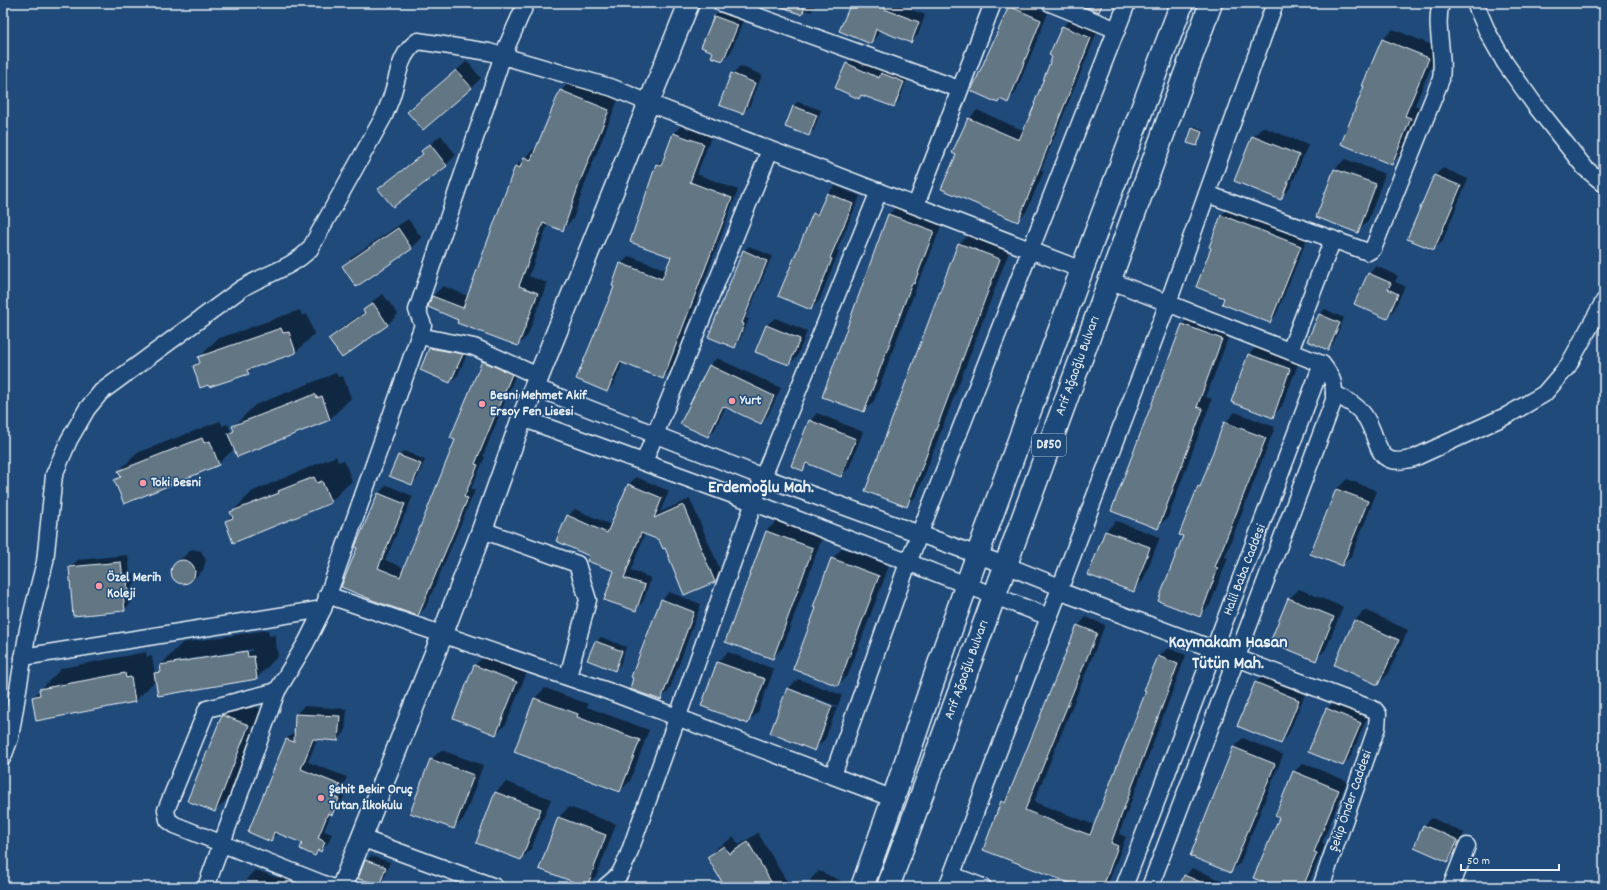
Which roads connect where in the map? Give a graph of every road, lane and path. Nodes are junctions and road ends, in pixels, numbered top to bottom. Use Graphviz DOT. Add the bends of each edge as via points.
graph roads {
  1 [pos="526,3"];
  2 [pos="689,3"];
  3 [pos="721,3"];
  4 [pos="993,3"];
  5 [pos="1050,3"];
  6 [pos="1127,3"];
  7 [pos="1182,3"];
  8 [pos="1211,3"];
  9 [pos="1275,3"];
  10 [pos="1441,3"];
  11 [pos="1475,3"];
  12 [pos="1117,30"];
  13 [pos="503,56"];
  14 [pos="959,89"];
  15 [pos="649,103"];
  16 [pos="770,150"];
  17 [pos="1604,184"];
  18 [pos="879,191"];
  19 [pos="1207,194"];
  20 [pos="916,205"];
  21 [pos="1333,239"];
  22 [pos="1031,250"];
  23 [pos="1082,270"];
  24 [pos="1110,280"];
  25 [pos="1604,301"];
  26 [pos="1168,303"];
  27 [pos="419,336"];
  28 [pos="1290,351"];
  29 [pos="1322,364"];
  30 [pos="536,382"];
  31 [pos="1334,394"];
  32 [pos="522,418"];
  33 [pos="655,434"];
  34 [pos="644,462"];
  35 [pos="763,477"];
  36 [pos="755,502"];
  37 [pos="482,530"];
  38 [pos="920,535"];
  39 [pos="978,555"];
  40 [pos="908,563"];
  41 [pos="1005,565"];
  42 [pos="966,586"];
  43 [pos="1060,589"];
  44 [pos="994,595"];
  45 [pos="325,602"];
  46 [pos="1049,617"];
  47 [pos="442,633"];
  48 [pos="1215,650"];
  49 [pos="23,657"];
  50 [pos="1236,658"];
  51 [pos="568,677"];
  52 [pos="276,691"];
  53 [pos="677,716"];
  54 [pos="3,758"];
  55 [pos="833,775"];
  56 [pos="894,799"];
  57 [pos="360,838"];
  58 [pos="222,843"];
  59 [pos="1467,846"];
  60 [pos="949,881"];
  61 [pos="206,887"];
  62 [pos="331,887"];
  63 [pos="342,887"];
  64 [pos="495,887"];
  65 [pos="605,887"];
  66 [pos="862,887"];
  67 [pos="888,887"];
  68 [pos="984,887"];
  69 [pos="1124,887"];
  70 [pos="1150,887"];
  71 [pos="1321,887"];
  72 [pos="1451,887"];
  1 -- 13 [label="street"];
  2 -- 15 [label="street"];
  3 -- 14 [label="street"];
  4 -- 14 [label="street"];
  5 -- 12 [label="street"];
  6 -- 12 [label="street"];
  7 -- 23 [label="highway, Arif Ağaoğlu Bulvarı / D850"];
  8 -- 24 [label="highway, Arif Ağaoğlu Bulvarı / D850"];
  9 -- 19 [label="street"];
  10 -- 21 [label="street" via="1441,79 1379,239 1368,252"];
  11 -- 17 [label="street" via="1505,63 1585,168"];
  12 -- 22 [label="street"];
  13 -- 15 [label="street" via="613,88"];
  13 -- 27 [label="street" via="417,310 422,325"];
  13 -- 49 [label="street" via="430,42 418,41 409,47 402,59 384,116 310,249 293,264 252,281 101,392 87,409 69,440 54,475 45,562"];
  14 -- 20 [label="street"];
  15 -- 16 [label="street"];
  15 -- 30 [label="street"];
  16 -- 18 [label="street"];
  16 -- 33 [label="street"];
  18 -- 20 [label="street"];
  18 -- 35 [label="street"];
  19 -- 21 [label="street"];
  19 -- 26 [label="street"];
  20 -- 22 [label="street"];
  21 -- 28 [label="street"];
  22 -- 23 [label="street"];
  22 -- 38 [label="street"];
  23 -- 39 [label="highway, Arif Ağaoğlu Bulvarı / D850"];
  24 -- 26 [label="street"];
  24 -- 41 [label="highway, Arif Ağaoğlu Bulvarı / D850"];
  25 -- 31 [label="street" via="1568,366 1544,394 1508,415 1414,458 1391,461 1383,456 1366,419 1358,408"];
  26 -- 28 [label="street"];
  26 -- 43 [label="street"];
  27 -- 30 [label="street" via="474,347"];
  27 -- 45 [label="street"];
  28 -- 29 [label="street"];
  29 -- 31 [label="street" via="1332,376"];
  29 -- 48 [label="street, Halil Baba Caddesi"];
  30 -- 32 [label="street"];
  30 -- 33 [label="street"];
  31 -- 50 [label="street" via="1334,400"];
  32 -- 34 [label="street"];
  32 -- 37 [label="street"];
  33 -- 34 [label="street"];
  33 -- 35 [label="street"];
  34 -- 36 [label="street"];
  35 -- 36 [label="street"];
  35 -- 38 [label="street"];
  36 -- 40 [label="street"];
  36 -- 53 [label="street"];
  37 -- 47 [label="street"];
  37 -- 51 [label="street" via="577,564 588,600"];
  38 -- 39 [label="street"];
  38 -- 40 [label="street"];
  39 -- 41 [label="street"];
  39 -- 42 [label="highway, Arif Ağaoğlu Bulvarı / D850"];
  40 -- 42 [label="street"];
  40 -- 55 [label="street"];
  41 -- 43 [label="street"];
  41 -- 44 [label="highway, Arif Ağaoğlu Bulvarı / D850"];
  42 -- 44 [label="street"];
  42 -- 56 [label="highway, Arif Ağaoğlu Bulvarı / D850"];
  43 -- 46 [label="street"];
  43 -- 48 [label="street"];
  44 -- 46 [label="street"];
  44 -- 67 [label="highway, Arif Ağaoğlu Bulvarı / D850"];
  45 -- 47 [label="street"];
  45 -- 49 [label="street"];
  45 -- 52 [label="street" via="306,643"];
  46 -- 60 [label="street"];
  47 -- 51 [label="street"];
  47 -- 57 [label="street"];
  48 -- 50 [label="street"];
  48 -- 69 [label="street, Halil Baba Caddesi"];
  49 -- 54 [label="street" via="10,738"];
  50 -- 70 [label="street"];
  50 -- 71 [label="street, Şekip Önder Caddesi" via="1375,710 1378,714 1377,727"];
  51 -- 53 [label="street"];
  52 -- 58 [label="street"];
  52 -- 58 [label="street" via="207,708 166,810 168,820 175,825"];
  53 -- 55 [label="street"];
  53 -- 65 [label="street" via="627,859 618,875"];
  55 -- 56 [label="street"];
  56 -- 66 [label="highway, Arif Ağaoğlu Bulvarı / D850"];
  57 -- 63 [label="street"];
  57 -- 64 [label="street"];
  58 -- 61 [label="street"];
  58 -- 62 [label="street"];
  59 -- 72 [label="street"];
  60 -- 68 [label="street"];
}
